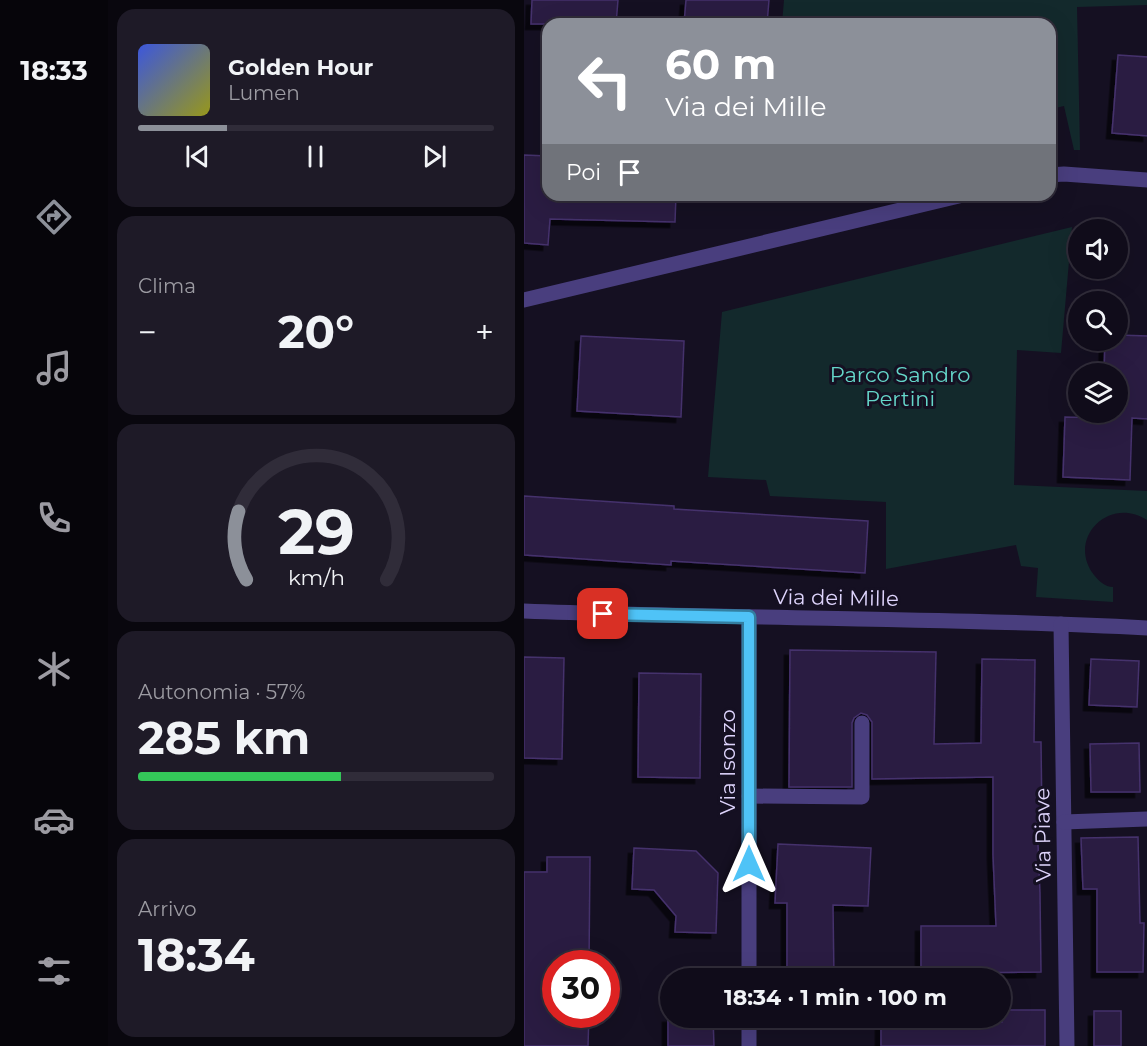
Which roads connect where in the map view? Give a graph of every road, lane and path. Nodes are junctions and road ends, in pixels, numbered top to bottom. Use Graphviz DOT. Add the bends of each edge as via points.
graph roads {
  1 [pos="1056,175"];
  2 [pos="1148,180"];
  3 [pos="938,201"];
  4 [pos="524,301"];
  5 [pos="524,611"];
  6 [pos="749,617"];
  7 [pos="1061,624"];
  8 [pos="1148,628"];
  9 [pos="862,723"];
  10 [pos="749,796"];
  11 [pos="1148,819"];
  12 [pos="1064,822"];
  13 [pos="749,968"];
  14 [pos="749,1028"];
  15 [pos="749,1046"];
  16 [pos="1067,1046"];
  1 -- 2 [label="street"];
  3 -- 4 [label="street"];
  5 -- 6 [label="street, Via dei Mille"];
  6 -- 7 [label="street, Via dei Mille"];
  6 -- 10 [label="street, Via Isonzo"];
  7 -- 8 [label="street, Via dei Mille"];
  7 -- 12 [label="street, Via Piave"];
  9 -- 10 [label="street" via="862,796"];
  10 -- 13 [label="street, Via Isonzo"];
  11 -- 12 [label="street"];
  12 -- 16 [label="street, Via Piave"];
  14 -- 15 [label="street"];
}
